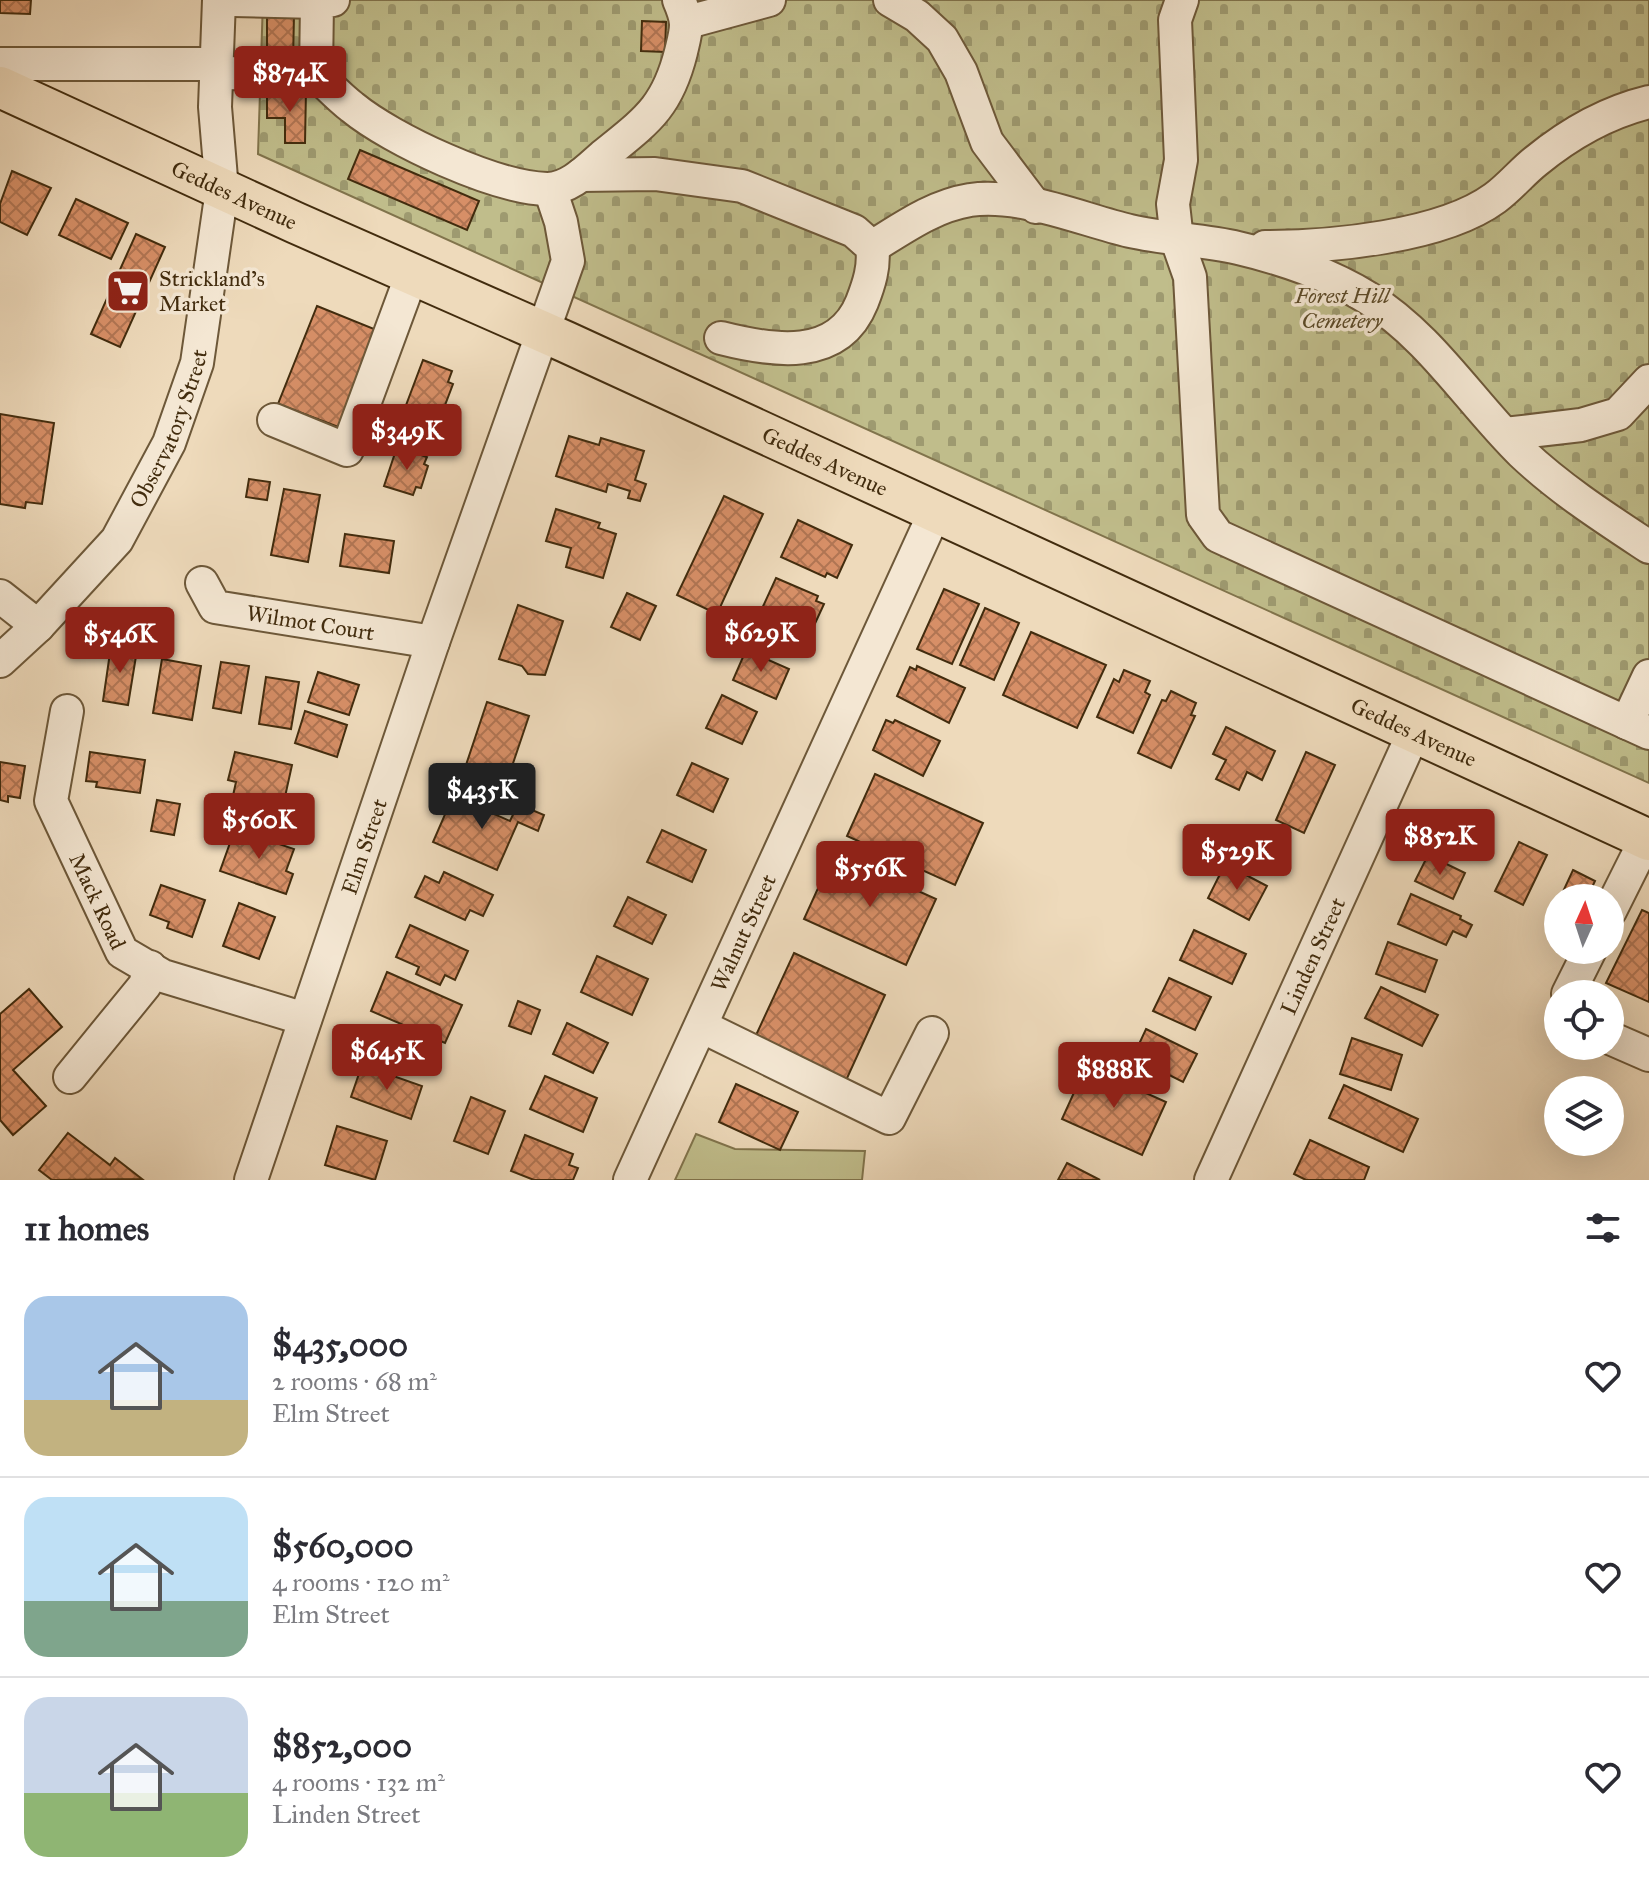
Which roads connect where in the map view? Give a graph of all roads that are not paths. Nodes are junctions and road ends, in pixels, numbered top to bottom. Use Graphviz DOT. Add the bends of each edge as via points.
graph roads {
  1 [pos="219,0"];
  2 [pos="233,0"];
  3 [pos="769,0"];
  4 [pos="890,0"];
  5 [pos="1182,0"];
  6 [pos="325,1"];
  7 [pos="684,11"];
  8 [pos="0,64"];
  9 [pos="216,68"];
  10 [pos="316,74"];
  11 [pos="0,87"];
  12 [pos="1649,102"];
  13 [pos="581,175"];
  14 [pos="550,189"];
  15 [pos="222,190"];
  16 [pos="1036,207"];
  17 [pos="1177,240"];
  18 [pos="872,247"];
  19 [pos="1238,248"];
  20 [pos="412,274"];
  21 [pos="544,332"];
  22 [pos="721,338"];
  23 [pos="1649,381"];
  24 [pos="274,420"];
  25 [pos="1505,434"];
  26 [pos="935,512"];
  27 [pos="1649,547"];
  28 [pos="202,583"];
  29 [pos="0,596"];
  30 [pos="38,626"];
  31 [pos="433,642"];
  32 [pos="0,661"];
  33 [pos="1649,676"];
  34 [pos="67,711"];
  35 [pos="1638,728"];
  36 [pos="1414,732"];
  37 [pos="1648,839"];
  38 [pos="1624,884"];
  39 [pos="150,967"];
  40 [pos="305,1019"];
  41 [pos="701,1026"];
  42 [pos="932,1033"];
  43 [pos="1624,1044"];
  44 [pos="1649,1055"];
  45 [pos="70,1077"];
  46 [pos="251,1180"];
  47 [pos="630,1180"];
  48 [pos="1211,1180"];
  1 -- 9 [label="street, Observatory Street"];
  2 -- 6 [label="street"];
  3 -- 7 [label="street"];
  4 -- 16 [label="street" via="942,39 961,72 987,142"];
  5 -- 17 [label="street" via="1175,20 1181,160 1173,204"];
  6 -- 10 [label="street"];
  7 -- 13 [label="street" via="672,86 647,119"];
  8 -- 9 [label="street"];
  9 -- 10 [label="street"];
  9 -- 15 [label="street, Observatory Street"];
  10 -- 14 [label="street" via="352,107 408,141 512,185"];
  11 -- 15 [label="main road, Geddes Avenue"];
  12 -- 19 [label="street" via="1595,121 1537,160 1494,199 1434,226 1307,247"];
  13 -- 14 [label="street"];
  13 -- 18 [label="street" via="655,174 742,186 854,231"];
  14 -- 21 [label="street, Elm Street" via="568,261"];
  15 -- 20 [label="main road, Geddes Avenue"];
  15 -- 30 [label="street, Observatory Street" via="197,363 169,443 117,540"];
  16 -- 17 [label="street"];
  16 -- 18 [label="street" via="992,200 958,203 919,218"];
  17 -- 19 [label="street"];
  17 -- 35 [label="street" via="1190,277 1203,515 1218,536"];
  18 -- 22 [label="street" via="867,291 838,335 822,344 787,350"];
  19 -- 25 [label="street" via="1368,298 1409,330"];
  20 -- 21 [label="main road, Geddes Avenue"];
  20 -- 24 [label="street" via="347,450"];
  21 -- 26 [label="main road, Geddes Avenue"];
  21 -- 31 [label="street, Elm Street"];
  23 -- 25 [label="street" via="1618,414 1581,425"];
  25 -- 27 [label="street" via="1587,507"];
  26 -- 36 [label="main road, Geddes Avenue"];
  26 -- 41 [label="street, Walnut Street"];
  28 -- 31 [label="street, Wilmot Court" via="215,607"];
  29 -- 30 [label="street"];
  30 -- 32 [label="street, Observatory Street"];
  31 -- 40 [label="street, Elm Street"];
  33 -- 35 [label="street"];
  34 -- 39 [label="street, Mack Road" via="51,801 122,952"];
  36 -- 37 [label="main road, Geddes Avenue"];
  36 -- 48 [label="street, Linden Street"];
  37 -- 38 [label="street"];
  39 -- 40 [label="street, Mack Road" via="163,976"];
  39 -- 45 [label="street" via="145,985"];
  40 -- 46 [label="street, Elm Street"];
  41 -- 42 [label="street" via="889,1118"];
  41 -- 47 [label="street, Walnut Street"];
  43 -- 44 [label="street"];
}
